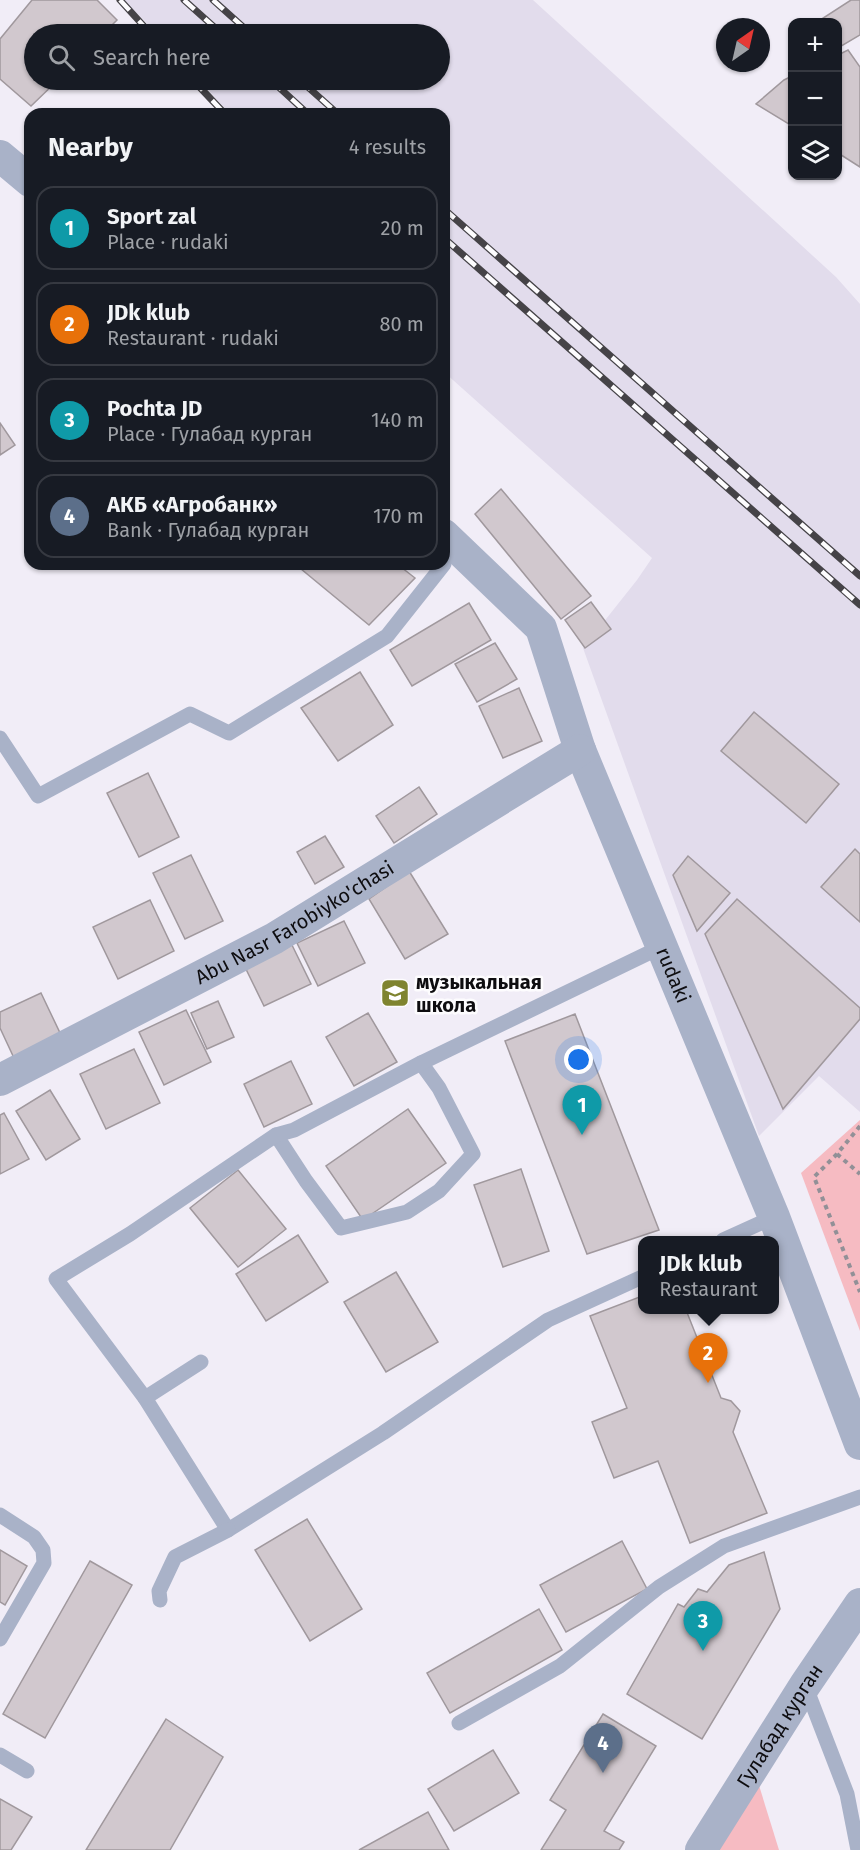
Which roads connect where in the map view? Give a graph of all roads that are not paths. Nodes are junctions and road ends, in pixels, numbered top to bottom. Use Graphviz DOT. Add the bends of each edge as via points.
graph roads {
  1 [pos="0,156"];
  2 [pos="24,176"];
  3 [pos="450,554"];
  4 [pos="434,570"];
  5 [pos="0,738"];
  6 [pos="580,750"];
  7 [pos="661,947"];
  8 [pos="421,1062"];
  9 [pos="0,1080"];
  10 [pos="276,1135"];
  11 [pos="774,1217"];
  12 [pos="732,1236"];
  13 [pos="638,1279"];
  14 [pos="201,1362"];
  15 [pos="145,1398"];
  16 [pos="860,1444"];
  17 [pos="860,1497"];
  18 [pos="0,1515"];
  19 [pos="228,1530"];
  20 [pos="160,1600"];
  21 [pos="860,1604"];
  22 [pos="0,1639"];
  23 [pos="805,1685"];
  24 [pos="459,1723"];
  25 [pos="0,1755"];
  26 [pos="27,1771"];
  27 [pos="701,1850"];
  28 [pos="858,1850"];
  1 -- 2 [label="street"];
  3 -- 6 [label="street, rudaki" via="541,628"];
  4 -- 5 [label="lane" via="387,636 229,733 190,714 38,796"];
  6 -- 7 [label="street, rudaki"];
  6 -- 9 [label="street, Abu Nasr Farobiyko'chasi" via="273,939"];
  7 -- 8 [label="lane"];
  7 -- 11 [label="street, rudaki"];
  8 -- 10 [label="lane" via="294,1130"];
  8 -- 10 [label="lane" via="473,1154 439,1191 407,1212 341,1228"];
  10 -- 15 [label="lane" via="56,1279"];
  11 -- 12 [label="lane"];
  11 -- 16 [label="street, rudaki"];
  13 -- 19 [label="lane" via="548,1320 382,1433"];
  14 -- 15 [label="lane"];
  15 -- 19 [label="lane"];
  17 -- 24 [label="lane" via="724,1546 659,1587 560,1666"];
  18 -- 22 [label="lane" via="34,1537 43,1550 44,1563"];
  19 -- 20 [label="lane" via="175,1557 159,1591"];
  21 -- 23 [label="street, Гулабад курган"];
  23 -- 27 [label="street, Гулабад курган"];
  23 -- 28 [label="lane" via="847,1794"];
  25 -- 26 [label="lane"];
}
